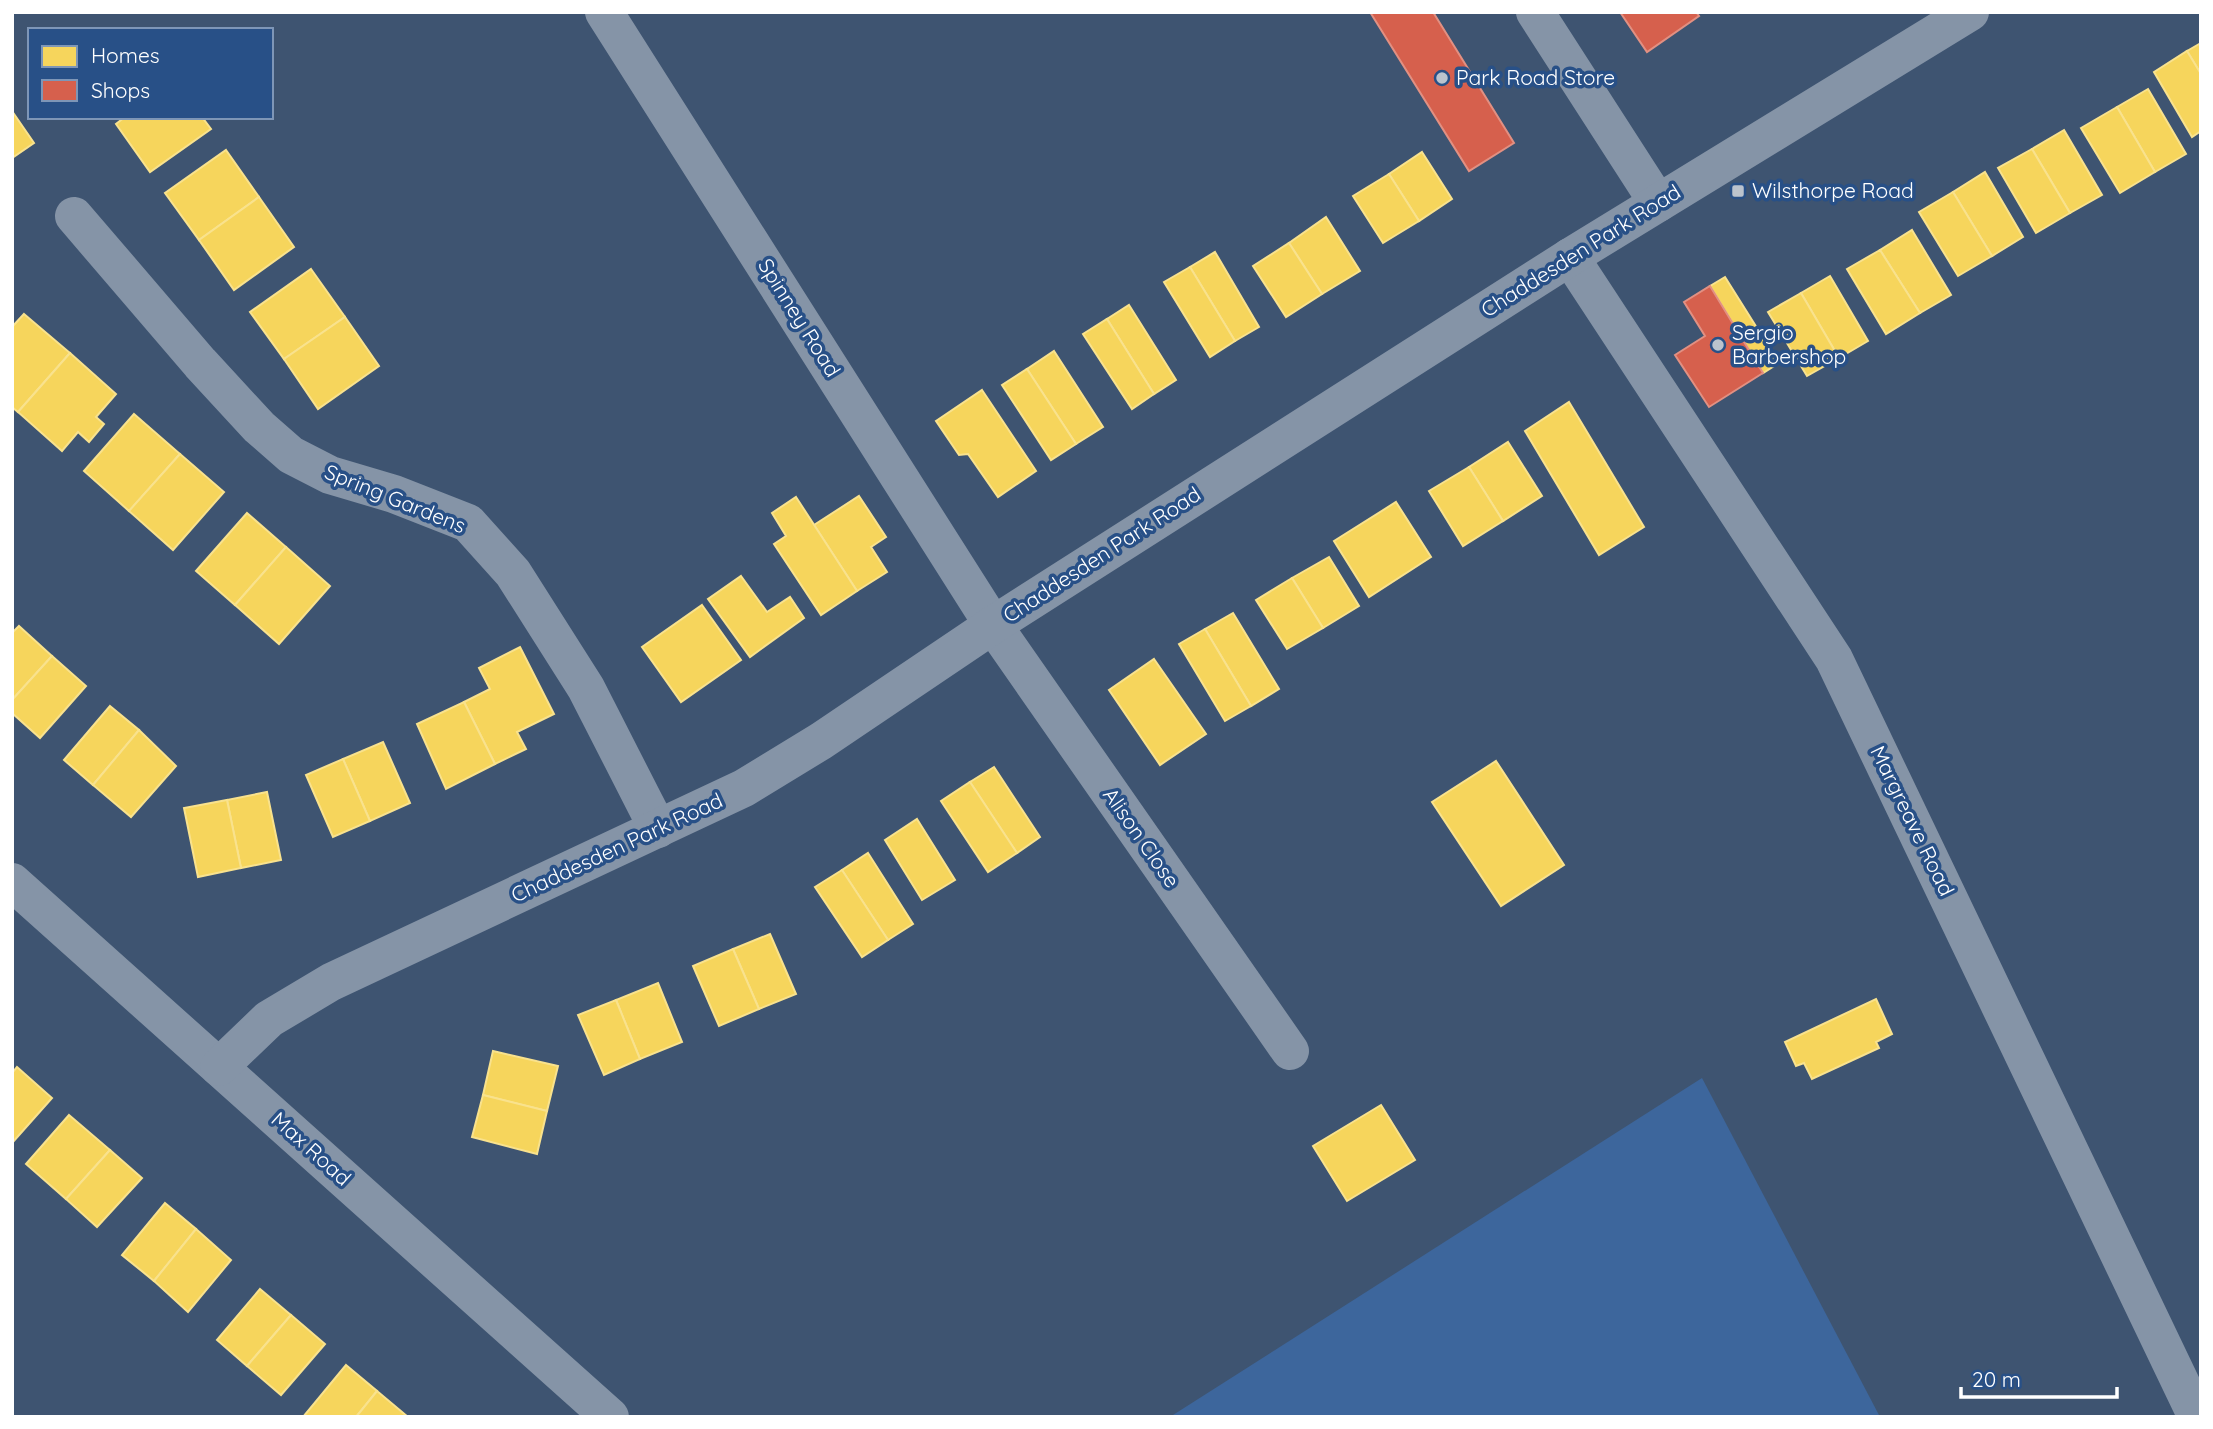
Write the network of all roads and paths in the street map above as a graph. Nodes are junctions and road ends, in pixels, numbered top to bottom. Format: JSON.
{"nodes":[{"id":1,"x":604,"y":12,"type":"edge"},
{"id":2,"x":1535,"y":12,"type":"edge"},
{"id":3,"x":1970,"y":12,"type":"edge"},
{"id":4,"x":1658,"y":203,"type":"junction"},
{"id":5,"x":74,"y":216,"type":"dead end"},
{"id":6,"x":1570,"y":257,"type":"junction"},
{"id":7,"x":993,"y":625,"type":"junction"},
{"id":8,"x":658,"y":829,"type":"junction"},
{"id":9,"x":12,"y":882,"type":"edge"},
{"id":10,"x":1290,"y":1051,"type":"dead end"},
{"id":11,"x":219,"y":1067,"type":"junction"},
{"id":12,"x":610,"y":1417,"type":"edge"},
{"id":13,"x":2197,"y":1417,"type":"edge"}],
"edges":[{"from":1,"to":7,"type":"street","name":"Spinney Road"},
{"from":2,"to":4,"type":"street"},
{"from":3,"to":4,"type":"street","name":"Chaddesden Park Road"},
{"from":4,"to":6,"type":"street","name":"Chaddesden Park Road"},
{"from":5,"to":8,"type":"street","name":"Spring Gardens"},
{"from":6,"to":7,"type":"street","name":"Chaddesden Park Road"},
{"from":6,"to":13,"type":"street","name":"Margreave Road"},
{"from":7,"to":8,"type":"street","name":"Chaddesden Park Road"},
{"from":7,"to":10,"type":"street","name":"Alison Close"},
{"from":8,"to":11,"type":"street","name":"Chaddesden Park Road"},
{"from":9,"to":11,"type":"street","name":"Max Road"},
{"from":11,"to":12,"type":"street","name":"Max Road"}]}
